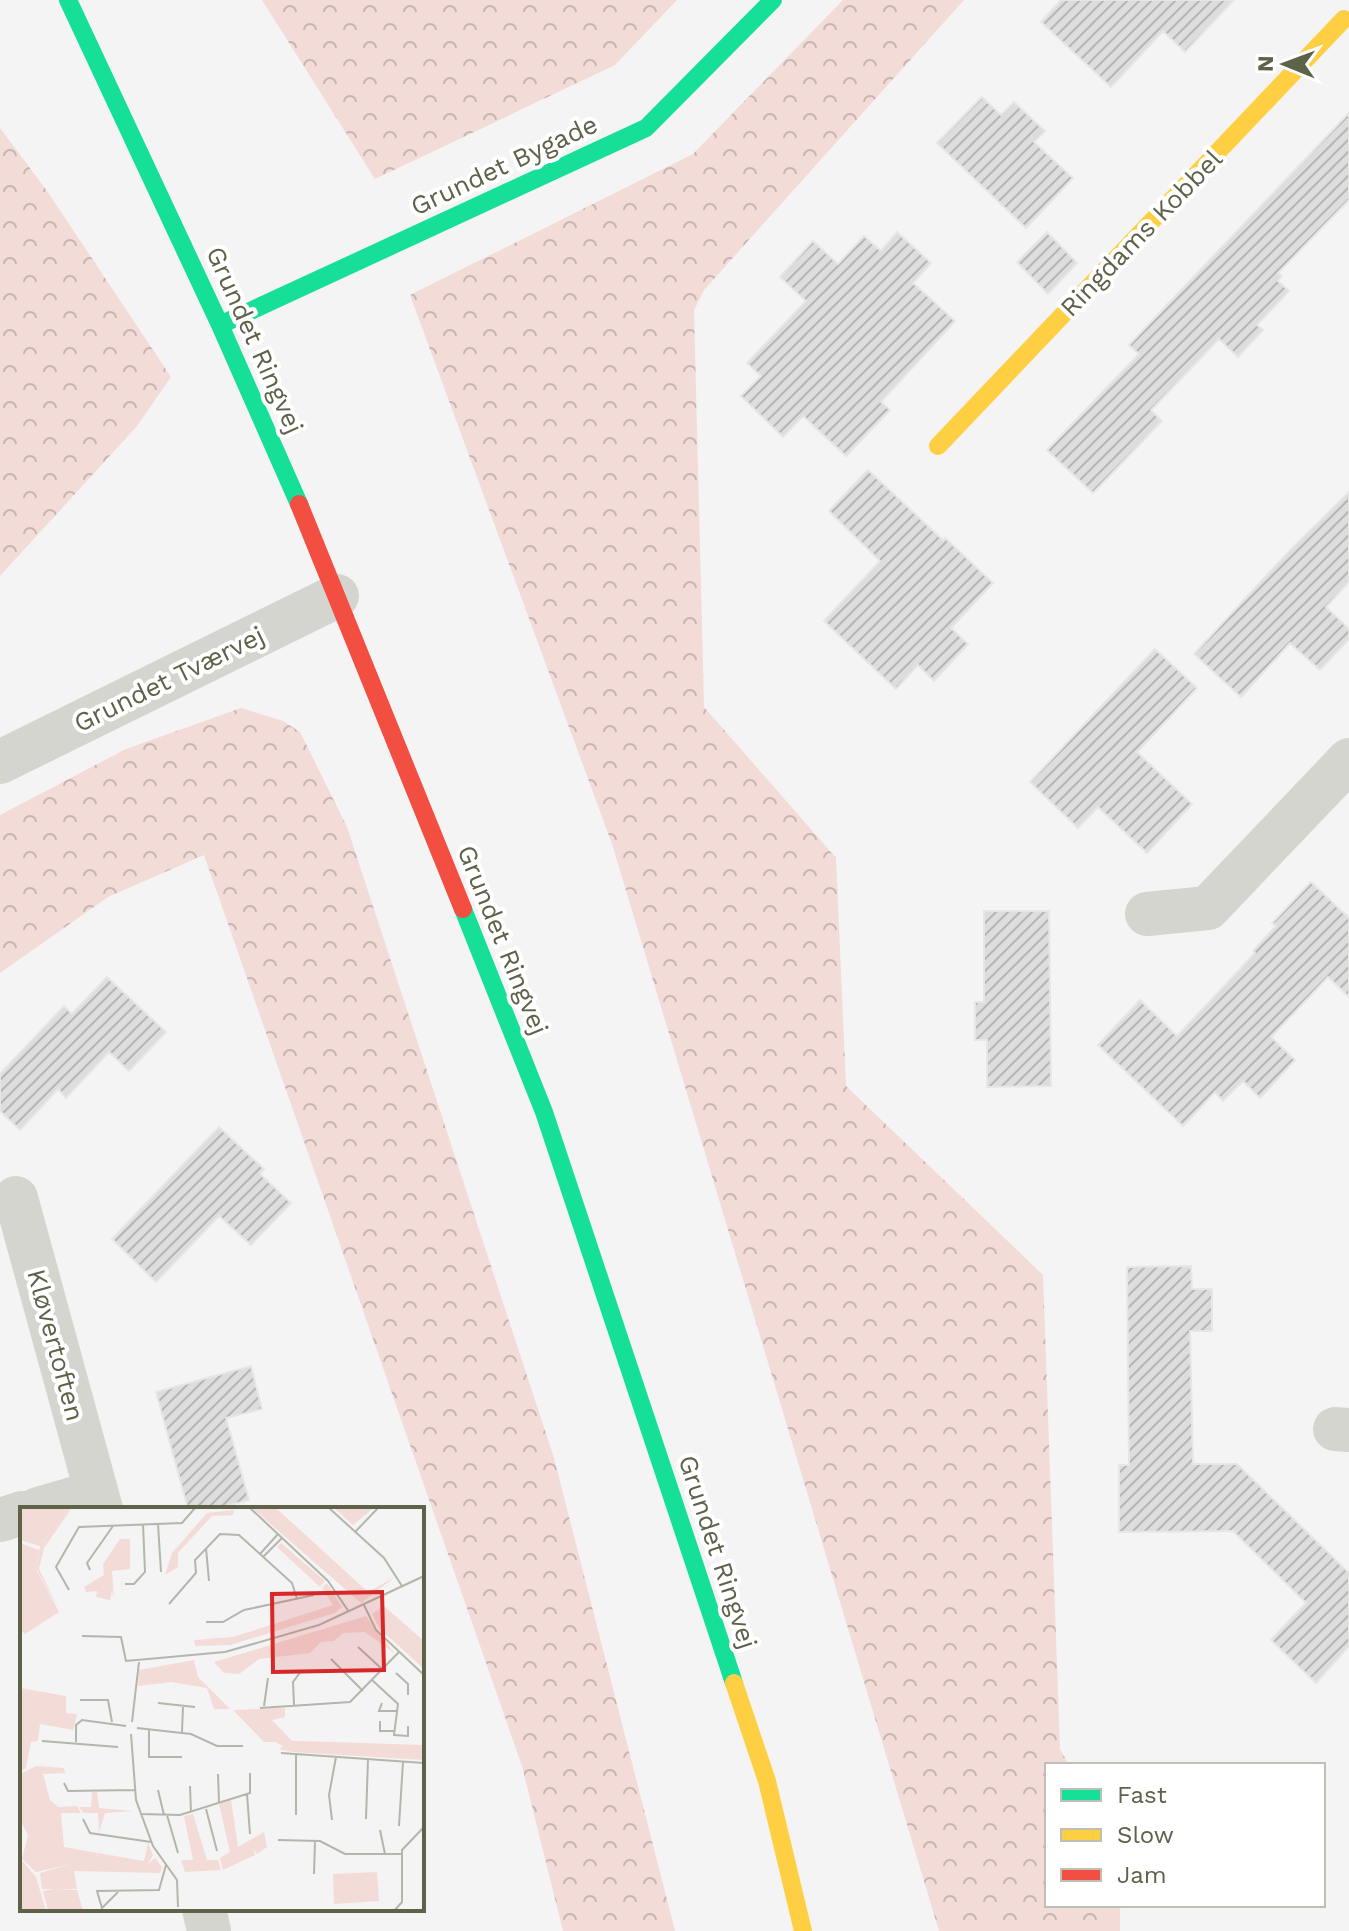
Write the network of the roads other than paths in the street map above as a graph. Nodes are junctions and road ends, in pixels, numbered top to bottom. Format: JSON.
{"nodes":[{"id":1,"x":68,"y":0,"type":"edge"},
{"id":2,"x":773,"y":0,"type":"edge"},
{"id":3,"x":1339,"y":15,"type":"edge"},
{"id":4,"x":220,"y":325,"type":"junction"},
{"id":5,"x":938,"y":446,"type":"dead end"},
{"id":6,"x":337,"y":596,"type":"junction"},
{"id":7,"x":1349,"y":760,"type":"edge"},
{"id":8,"x":0,"y":762,"type":"edge"},
{"id":9,"x":1147,"y":914,"type":"dead end"},
{"id":10,"x":16,"y":1198,"type":"dead end"},
{"id":11,"x":98,"y":1500,"type":"edge"},
{"id":12,"x":51,"y":1507,"type":"edge"},
{"id":13,"x":20,"y":1514,"type":"edge"},
{"id":14,"x":0,"y":1520,"type":"edge"},
{"id":15,"x":204,"y":1911,"type":"edge"},
{"id":16,"x":209,"y":1931,"type":"edge"},
{"id":17,"x":803,"y":1931,"type":"edge"}],
"edges":[{"from":1,"to":4,"type":"street","name":"Grundet Ringvej"},
{"from":2,"to":4,"type":"street","name":"Grundet Bygade"},
{"from":3,"to":5,"type":"street","name":"Ringdams Kobbel"},
{"from":4,"to":6,"type":"street","name":"Grundet Ringvej"},
{"from":6,"to":8,"type":"street","name":"Grundet Tværvej"},
{"from":6,"to":17,"type":"street","name":"Grundet Ringvej"},
{"from":7,"to":9,"type":"street"},
{"from":10,"to":11,"type":"street","name":"Kløvertoften"},
{"from":11,"to":12,"type":"street","name":"Kløvertoften"},
{"from":13,"to":14,"type":"street"},
{"from":15,"to":16,"type":"street"}]}
